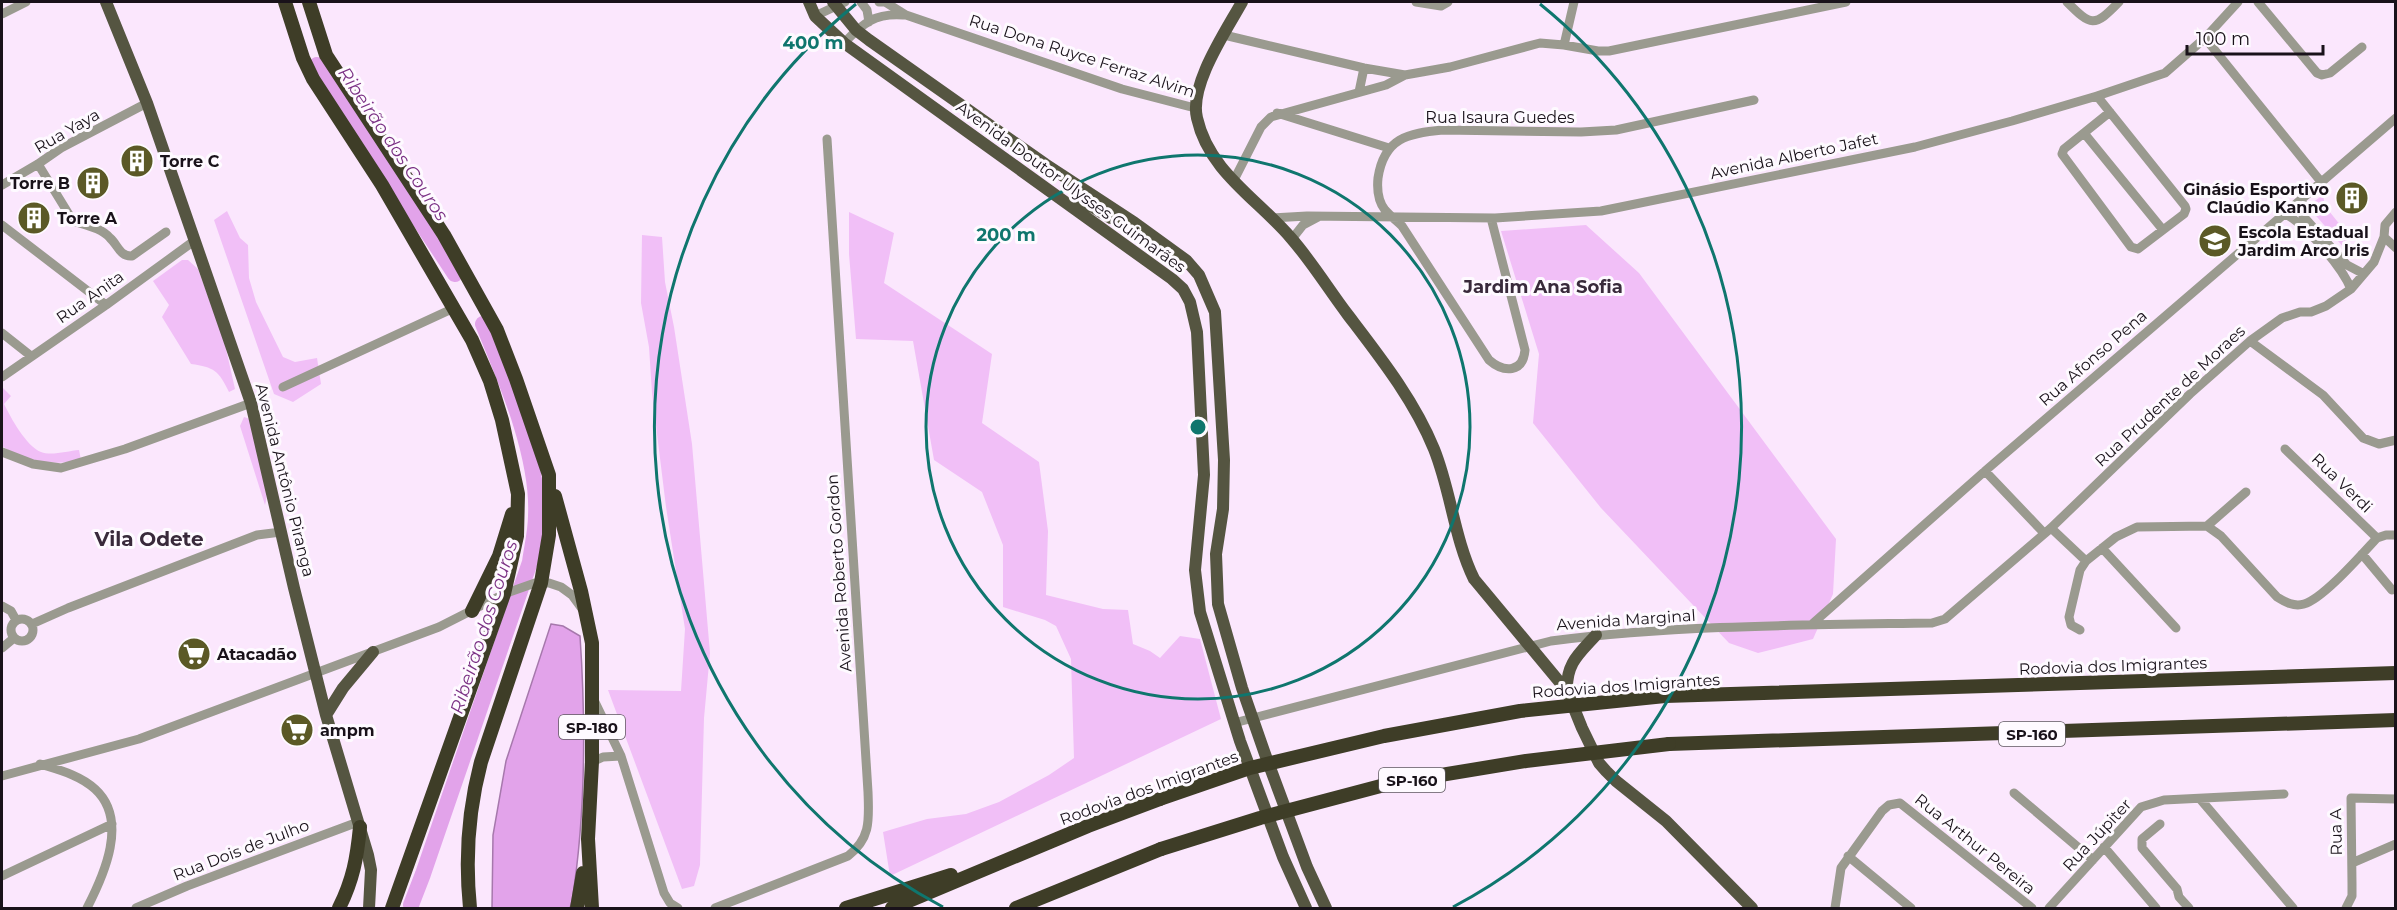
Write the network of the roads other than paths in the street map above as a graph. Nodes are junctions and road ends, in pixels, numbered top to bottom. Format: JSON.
{"nodes":[{"id":1,"x":26,"y":2,"type":"edge"},
{"id":2,"x":106,"y":2,"type":"edge"},
{"id":3,"x":285,"y":2,"type":"edge"},
{"id":4,"x":309,"y":2,"type":"edge"},
{"id":5,"x":809,"y":2,"type":"edge"},
{"id":6,"x":861,"y":2,"type":"edge"},
{"id":7,"x":879,"y":2,"type":"edge"},
{"id":8,"x":1242,"y":2,"type":"edge"},
{"id":9,"x":1416,"y":2,"type":"edge"},
{"id":10,"x":1574,"y":2,"type":"edge"},
{"id":11,"x":1846,"y":2,"type":"edge"},
{"id":12,"x":2067,"y":2,"type":"edge"},
{"id":13,"x":2120,"y":2,"type":"edge"},
{"id":14,"x":2238,"y":2,"type":"edge"},
{"id":15,"x":2258,"y":2,"type":"edge"},
{"id":16,"x":837,"y":3,"type":"edge"},
{"id":17,"x":1444,"y":4,"type":"edge"},
{"id":18,"x":2,"y":14,"type":"edge"},
{"id":19,"x":906,"y":15,"type":"junction"},
{"id":20,"x":815,"y":16,"type":"junction"},
{"id":21,"x":870,"y":22,"type":"junction"},
{"id":22,"x":856,"y":30,"type":"junction"},
{"id":23,"x":1224,"y":34,"type":"junction"},
{"id":24,"x":2205,"y":38,"type":"junction"},
{"id":25,"x":844,"y":43,"type":"junction"},
{"id":26,"x":1564,"y":45,"type":"junction"},
{"id":27,"x":2362,"y":47,"type":"dead end"},
{"id":28,"x":1364,"y":68,"type":"junction"},
{"id":29,"x":1404,"y":75,"type":"junction"},
{"id":30,"x":1359,"y":92,"type":"junction"},
{"id":31,"x":2097,"y":96,"type":"junction"},
{"id":32,"x":1754,"y":100,"type":"dead end"},
{"id":33,"x":147,"y":103,"type":"junction"},
{"id":34,"x":1196,"y":108,"type":"junction"},
{"id":35,"x":2110,"y":112,"type":"junction"},
{"id":36,"x":1277,"y":113,"type":"junction"},
{"id":37,"x":2396,"y":118,"type":"edge"},
{"id":38,"x":2084,"y":134,"type":"junction"},
{"id":39,"x":826,"y":139,"type":"dead end"},
{"id":40,"x":1389,"y":148,"type":"junction"},
{"id":41,"x":38,"y":165,"type":"junction"},
{"id":42,"x":1233,"y":182,"type":"junction"},
{"id":43,"x":2322,"y":183,"type":"junction"},
{"id":44,"x":2,"y":185,"type":"edge"},
{"id":45,"x":2302,"y":197,"type":"junction"},
{"id":46,"x":1069,"y":204,"type":"junction"},
{"id":47,"x":2396,"y":212,"type":"edge"},
{"id":48,"x":2283,"y":213,"type":"junction"},
{"id":49,"x":1318,"y":217,"type":"junction"},
{"id":50,"x":1393,"y":217,"type":"junction"},
{"id":51,"x":1272,"y":218,"type":"junction"},
{"id":52,"x":1491,"y":218,"type":"junction"},
{"id":53,"x":1135,"y":223,"type":"junction"},
{"id":54,"x":2,"y":225,"type":"edge"},
{"id":55,"x":2163,"y":230,"type":"junction"},
{"id":56,"x":166,"y":232,"type":"dead end"},
{"id":57,"x":2384,"y":237,"type":"junction"},
{"id":58,"x":1292,"y":239,"type":"junction"},
{"id":59,"x":194,"y":241,"type":"junction"},
{"id":60,"x":2396,"y":248,"type":"edge"},
{"id":61,"x":2364,"y":274,"type":"junction"},
{"id":62,"x":2351,"y":289,"type":"junction"},
{"id":63,"x":106,"y":305,"type":"junction"},
{"id":64,"x":454,"y":308,"type":"junction"},
{"id":65,"x":2,"y":333,"type":"edge"},
{"id":66,"x":2250,"y":341,"type":"junction"},
{"id":67,"x":31,"y":356,"type":"junction"},
{"id":68,"x":2,"y":376,"type":"edge"},
{"id":69,"x":283,"y":387,"type":"dead end"},
{"id":70,"x":251,"y":403,"type":"junction"},
{"id":71,"x":2396,"y":440,"type":"edge"},
{"id":72,"x":2285,"y":449,"type":"dead end"},
{"id":73,"x":2,"y":452,"type":"edge"},
{"id":74,"x":1985,"y":471,"type":"junction"},
{"id":75,"x":549,"y":475,"type":"junction"},
{"id":76,"x":1204,"y":475,"type":"junction"},
{"id":77,"x":2246,"y":492,"type":"dead end"},
{"id":78,"x":518,"y":494,"type":"junction"},
{"id":79,"x":2207,"y":526,"type":"junction"},
{"id":80,"x":2048,"y":531,"type":"junction"},
{"id":81,"x":281,"y":532,"type":"junction"},
{"id":82,"x":1218,"y":536,"type":"junction"},
{"id":83,"x":2396,"y":536,"type":"edge"},
{"id":84,"x":2377,"y":538,"type":"junction"},
{"id":85,"x":2102,"y":548,"type":"junction"},
{"id":86,"x":1196,"y":554,"type":"junction"},
{"id":87,"x":2362,"y":554,"type":"junction"},
{"id":88,"x":2086,"y":561,"type":"junction"},
{"id":89,"x":538,"y":583,"type":"junction"},
{"id":90,"x":2392,"y":590,"type":"dead end"},
{"id":91,"x":507,"y":593,"type":"junction"},
{"id":92,"x":2,"y":606,"type":"edge"},
{"id":93,"x":1219,"y":610,"type":"junction"},
{"id":94,"x":1954,"y":610,"type":"joint"},
{"id":95,"x":472,"y":611,"type":"junction"},
{"id":96,"x":588,"y":616,"type":"junction"},
{"id":97,"x":16,"y":620,"type":"junction"},
{"id":98,"x":32,"y":624,"type":"junction"},
{"id":99,"x":1812,"y":625,"type":"junction"},
{"id":100,"x":2176,"y":628,"type":"dead end"},
{"id":101,"x":2080,"y":630,"type":"dead end"},
{"id":102,"x":1596,"y":635,"type":"junction"},
{"id":103,"x":14,"y":638,"type":"junction"},
{"id":104,"x":1532,"y":647,"type":"junction"},
{"id":105,"x":2,"y":648,"type":"edge"},
{"id":106,"x":373,"y":652,"type":"junction"},
{"id":107,"x":315,"y":673,"type":"junction"},
{"id":108,"x":2396,"y":673,"type":"edge"},
{"id":109,"x":1567,"y":691,"type":"junction"},
{"id":110,"x":592,"y":696,"type":"junction"},
{"id":111,"x":326,"y":715,"type":"junction"},
{"id":112,"x":1252,"y":717,"type":"junction"},
{"id":113,"x":2396,"y":720,"type":"edge"},
{"id":114,"x":1234,"y":723,"type":"junction"},
{"id":115,"x":621,"y":756,"type":"junction"},
{"id":116,"x":592,"y":762,"type":"junction"},
{"id":117,"x":40,"y":764,"type":"junction"},
{"id":118,"x":2,"y":776,"type":"edge"},
{"id":119,"x":2014,"y":793,"type":"dead end"},
{"id":120,"x":2284,"y":794,"type":"dead end"},
{"id":121,"x":2396,"y":799,"type":"edge"},
{"id":122,"x":2200,"y":800,"type":"junction"},
{"id":123,"x":112,"y":824,"type":"junction"},
{"id":124,"x":2160,"y":824,"type":"dead end"},
{"id":125,"x":359,"y":825,"type":"junction"},
{"id":126,"x":588,"y":839,"type":"junction"},
{"id":127,"x":2396,"y":844,"type":"edge"},
{"id":128,"x":2104,"y":847,"type":"junction"},
{"id":129,"x":1030,"y":850,"type":"junction"},
{"id":130,"x":1848,"y":856,"type":"junction"},
{"id":131,"x":2093,"y":860,"type":"junction"},
{"id":132,"x":2352,"y":863,"type":"junction"},
{"id":133,"x":2,"y":876,"type":"edge"},
{"id":134,"x":1750,"y":908,"type":"edge"},
{"id":135,"x":2049,"y":908,"type":"edge"},
{"id":136,"x":87,"y":909,"type":"edge"},
{"id":137,"x":136,"y":909,"type":"edge"},
{"id":138,"x":339,"y":909,"type":"edge"},
{"id":139,"x":369,"y":909,"type":"edge"},
{"id":140,"x":392,"y":909,"type":"edge"},
{"id":141,"x":470,"y":909,"type":"edge"},
{"id":142,"x":577,"y":909,"type":"edge"},
{"id":143,"x":592,"y":909,"type":"edge"},
{"id":144,"x":678,"y":909,"type":"edge"},
{"id":145,"x":715,"y":909,"type":"edge"},
{"id":146,"x":846,"y":909,"type":"edge"},
{"id":147,"x":892,"y":909,"type":"edge"},
{"id":148,"x":1016,"y":909,"type":"edge"},
{"id":149,"x":1306,"y":909,"type":"edge"},
{"id":150,"x":1326,"y":909,"type":"edge"},
{"id":151,"x":1835,"y":909,"type":"edge"},
{"id":152,"x":1911,"y":909,"type":"edge"},
{"id":153,"x":2032,"y":909,"type":"edge"},
{"id":154,"x":2156,"y":909,"type":"edge"},
{"id":155,"x":2189,"y":909,"type":"edge"},
{"id":156,"x":2293,"y":909,"type":"edge"},
{"id":157,"x":2346,"y":909,"type":"edge"}],
"edges":[{"from":1,"to":18,"type":"street"},
{"from":2,"to":33,"type":"main road","name":"Avenida Antônio Piranga"},
{"from":3,"to":64,"type":"highway"},
{"from":4,"to":75,"type":"highway"},
{"from":5,"to":20,"type":"main road","name":"Avenida Doutor Ulysses Guimarães"},
{"from":6,"to":21,"type":"street"},
{"from":7,"to":19,"type":"street","name":"Rua Dona Ruyce Ferraz Alvim"},
{"from":8,"to":23,"type":"main road"},
{"from":9,"to":17,"type":"street"},
{"from":10,"to":26,"type":"street"},
{"from":11,"to":26,"type":"street"},
{"from":12,"to":13,"type":"street"},
{"from":14,"to":24,"type":"street","name":"Avenida Alberto Jafet"},
{"from":15,"to":27,"type":"street"},
{"from":16,"to":20,"type":"street"},
{"from":16,"to":22,"type":"main road","name":"Avenida Doutor Ulysses Guimarães"},
{"from":19,"to":21,"type":"street","name":"Rua Dona Ruyce Ferraz Alvim"},
{"from":19,"to":34,"type":"street","name":"Rua Dona Ruyce Ferraz Alvim"},
{"from":20,"to":25,"type":"main road","name":"Avenida Doutor Ulysses Guimarães"},
{"from":21,"to":22,"type":"street","name":"Rua Dona Ruyce Ferraz Alvim"},
{"from":22,"to":25,"type":"street","name":"Rua Dona Ruyce Ferraz Alvim"},
{"from":22,"to":53,"type":"main road","name":"Avenida Doutor Ulysses Guimarães"},
{"from":23,"to":28,"type":"street"},
{"from":23,"to":34,"type":"main road"},
{"from":24,"to":31,"type":"street","name":"Avenida Alberto Jafet"},
{"from":24,"to":43,"type":"street"},
{"from":25,"to":46,"type":"main road","name":"Avenida Doutor Ulysses Guimarães"},
{"from":26,"to":29,"type":"street"},
{"from":28,"to":29,"type":"street"},
{"from":28,"to":30,"type":"street"},
{"from":29,"to":30,"type":"street"},
{"from":30,"to":36,"type":"street"},
{"from":31,"to":35,"type":"street"},
{"from":31,"to":52,"type":"street","name":"Avenida Alberto Jafet"},
{"from":32,"to":40,"type":"street","name":"Rua Isaura Guedes"},
{"from":33,"to":41,"type":"street","name":"Rua Yaya"},
{"from":33,"to":59,"type":"main road","name":"Avenida Antônio Piranga"},
{"from":34,"to":42,"type":"main road","name":"Rua Dona Ruyce Ferraz Alvim"},
{"from":35,"to":38,"type":"street"},
{"from":35,"to":55,"type":"street"},
{"from":36,"to":40,"type":"street"},
{"from":36,"to":42,"type":"street"},
{"from":37,"to":43,"type":"street","name":"Rua Afonso Pena"},
{"from":38,"to":55,"type":"street"},
{"from":38,"to":55,"type":"street"},
{"from":39,"to":145,"type":"street","name":"Avenida Roberto Gordon"},
{"from":40,"to":50,"type":"street"},
{"from":41,"to":44,"type":"street","name":"Rua Yaya"},
{"from":41,"to":56,"type":"street"},
{"from":42,"to":51,"type":"main road","name":"Rua Dona Ruyce Ferraz Alvim"},
{"from":43,"to":45,"type":"street","name":"Rua Afonso Pena"},
{"from":45,"to":48,"type":"street","name":"Rua Afonso Pena"},
{"from":45,"to":61,"type":"street"},
{"from":46,"to":53,"type":"main road"},
{"from":46,"to":76,"type":"main road","name":"Avenida Doutor Ulysses Guimarães"},
{"from":47,"to":57,"type":"street","name":"Rua Prudente de Moraes"},
{"from":48,"to":62,"type":"street"},
{"from":48,"to":74,"type":"street","name":"Rua Afonso Pena"},
{"from":49,"to":50,"type":"street","name":"Avenida Alberto Jafet"},
{"from":49,"to":51,"type":"street","name":"Avenida Alberto Jafet"},
{"from":49,"to":58,"type":"street"},
{"from":50,"to":52,"type":"street","name":"Avenida Alberto Jafet"},
{"from":50,"to":52,"type":"street"},
{"from":51,"to":58,"type":"main road","name":"Rua Dona Ruyce Ferraz Alvim"},
{"from":53,"to":82,"type":"main road","name":"Avenida Doutor Ulysses Guimarães"},
{"from":54,"to":63,"type":"street"},
{"from":57,"to":60,"type":"street"},
{"from":57,"to":61,"type":"street","name":"Rua Prudente de Moraes"},
{"from":58,"to":104,"type":"main road","name":"Rua Dona Ruyce Ferraz Alvim"},
{"from":59,"to":63,"type":"street","name":"Rua Anita"},
{"from":59,"to":70,"type":"main road","name":"Avenida Antônio Piranga"},
{"from":61,"to":62,"type":"street","name":"Rua Prudente de Moraes"},
{"from":62,"to":66,"type":"street","name":"Rua Prudente de Moraes"},
{"from":63,"to":67,"type":"street","name":"Rua Anita"},
{"from":64,"to":69,"type":"street"},
{"from":64,"to":78,"type":"highway"},
{"from":65,"to":67,"type":"street"},
{"from":66,"to":71,"type":"street"},
{"from":66,"to":80,"type":"street","name":"Rua Prudente de Moraes"},
{"from":67,"to":68,"type":"street","name":"Rua Anita"},
{"from":70,"to":73,"type":"street"},
{"from":70,"to":81,"type":"main road","name":"Avenida Antônio Piranga"},
{"from":72,"to":84,"type":"street","name":"Rua Verdi"},
{"from":74,"to":80,"type":"street"},
{"from":74,"to":99,"type":"street","name":"Rua Afonso Pena"},
{"from":75,"to":89,"type":"highway"},
{"from":75,"to":96,"type":"highway"},
{"from":76,"to":82,"type":"main road"},
{"from":76,"to":86,"type":"main road","name":"Avenida Doutor Ulysses Guimarães"},
{"from":77,"to":79,"type":"street"},
{"from":78,"to":91,"type":"highway"},
{"from":78,"to":95,"type":"highway"},
{"from":79,"to":85,"type":"street"},
{"from":79,"to":87,"type":"street"},
{"from":80,"to":88,"type":"street"},
{"from":80,"to":94,"type":"street","name":"Rua Prudente de Moraes"},
{"from":81,"to":98,"type":"street"},
{"from":81,"to":107,"type":"main road","name":"Avenida Antônio Piranga"},
{"from":82,"to":93,"type":"main road","name":"Avenida Doutor Ulysses Guimarães"},
{"from":83,"to":84,"type":"street"},
{"from":84,"to":87,"type":"street"},
{"from":85,"to":88,"type":"street"},
{"from":85,"to":100,"type":"street"},
{"from":86,"to":93,"type":"main road"},
{"from":86,"to":114,"type":"main road","name":"Avenida Doutor Ulysses Guimarães"},
{"from":87,"to":90,"type":"street"},
{"from":88,"to":101,"type":"street"},
{"from":89,"to":91,"type":"street"},
{"from":89,"to":96,"type":"street"},
{"from":89,"to":141,"type":"highway"},
{"from":91,"to":95,"type":"street"},
{"from":91,"to":140,"type":"highway"},
{"from":92,"to":97,"type":"street"},
{"from":93,"to":112,"type":"main road","name":"Avenida Doutor Ulysses Guimarães"},
{"from":94,"to":99,"type":"street","name":"Avenida Marginal"},
{"from":95,"to":106,"type":"street"},
{"from":96,"to":110,"type":"highway","number":"SP-180"},
{"from":97,"to":98,"type":"street"},
{"from":97,"to":103,"type":"street"},
{"from":98,"to":103,"type":"street"},
{"from":99,"to":102,"type":"street","name":"Avenida Marginal"},
{"from":102,"to":104,"type":"street","name":"Avenida Marginal"},
{"from":102,"to":109,"type":"main road"},
{"from":103,"to":105,"type":"street"},
{"from":104,"to":109,"type":"main road","name":"Rua Dona Ruyce Ferraz Alvim"},
{"from":104,"to":112,"type":"street","name":"Avenida Marginal"},
{"from":106,"to":107,"type":"street"},
{"from":106,"to":111,"type":"main road"},
{"from":107,"to":111,"type":"main road","name":"Avenida Antônio Piranga"},
{"from":107,"to":117,"type":"street"},
{"from":108,"to":129,"type":"highway","name":"Rodovia dos Imigrantes","bridge":true},
{"from":109,"to":134,"type":"main road","name":"Rua Dona Ruyce Ferraz Alvim"},
{"from":110,"to":115,"type":"street"},
{"from":110,"to":116,"type":"highway","number":"SP-180"},
{"from":111,"to":125,"type":"main road","name":"Avenida Antônio Piranga"},
{"from":112,"to":114,"type":"street","name":"Avenida Marginal"},
{"from":112,"to":150,"type":"main road","name":"Avenida Doutor Ulysses Guimarães"},
{"from":113,"to":148,"type":"highway","number":"SP-160","bridge":true},
{"from":114,"to":149,"type":"main road","name":"Avenida Doutor Ulysses Guimarães"},
{"from":115,"to":116,"type":"street"},
{"from":115,"to":144,"type":"street"},
{"from":116,"to":126,"type":"highway","number":"SP-180"},
{"from":117,"to":118,"type":"street"},
{"from":117,"to":123,"type":"street"},
{"from":119,"to":131,"type":"street"},
{"from":120,"to":122,"type":"street","name":"Rua Júpiter"},
{"from":121,"to":132,"type":"street","name":"Rua A"},
{"from":122,"to":128,"type":"street","name":"Rua Júpiter"},
{"from":122,"to":156,"type":"street"},
{"from":123,"to":133,"type":"street"},
{"from":123,"to":136,"type":"street"},
{"from":124,"to":155,"type":"street"},
{"from":125,"to":137,"type":"street","name":"Rua Dois de Julho"},
{"from":125,"to":138,"type":"highway"},
{"from":125,"to":139,"type":"main road","name":"Avenida Antônio Piranga"},
{"from":126,"to":142,"type":"highway","number":"SP-180"},
{"from":126,"to":143,"type":"highway"},
{"from":127,"to":132,"type":"street"},
{"from":128,"to":131,"type":"street","name":"Rua Júpiter"},
{"from":128,"to":154,"type":"street"},
{"from":129,"to":146,"type":"highway"},
{"from":129,"to":147,"type":"highway","name":"Rodovia dos Imigrantes"},
{"from":130,"to":151,"type":"street"},
{"from":130,"to":152,"type":"street"},
{"from":130,"to":153,"type":"street","name":"Rua Arthur Pereira"},
{"from":131,"to":135,"type":"street","name":"Rua Júpiter"},
{"from":132,"to":157,"type":"street","name":"Rua A"}]}
